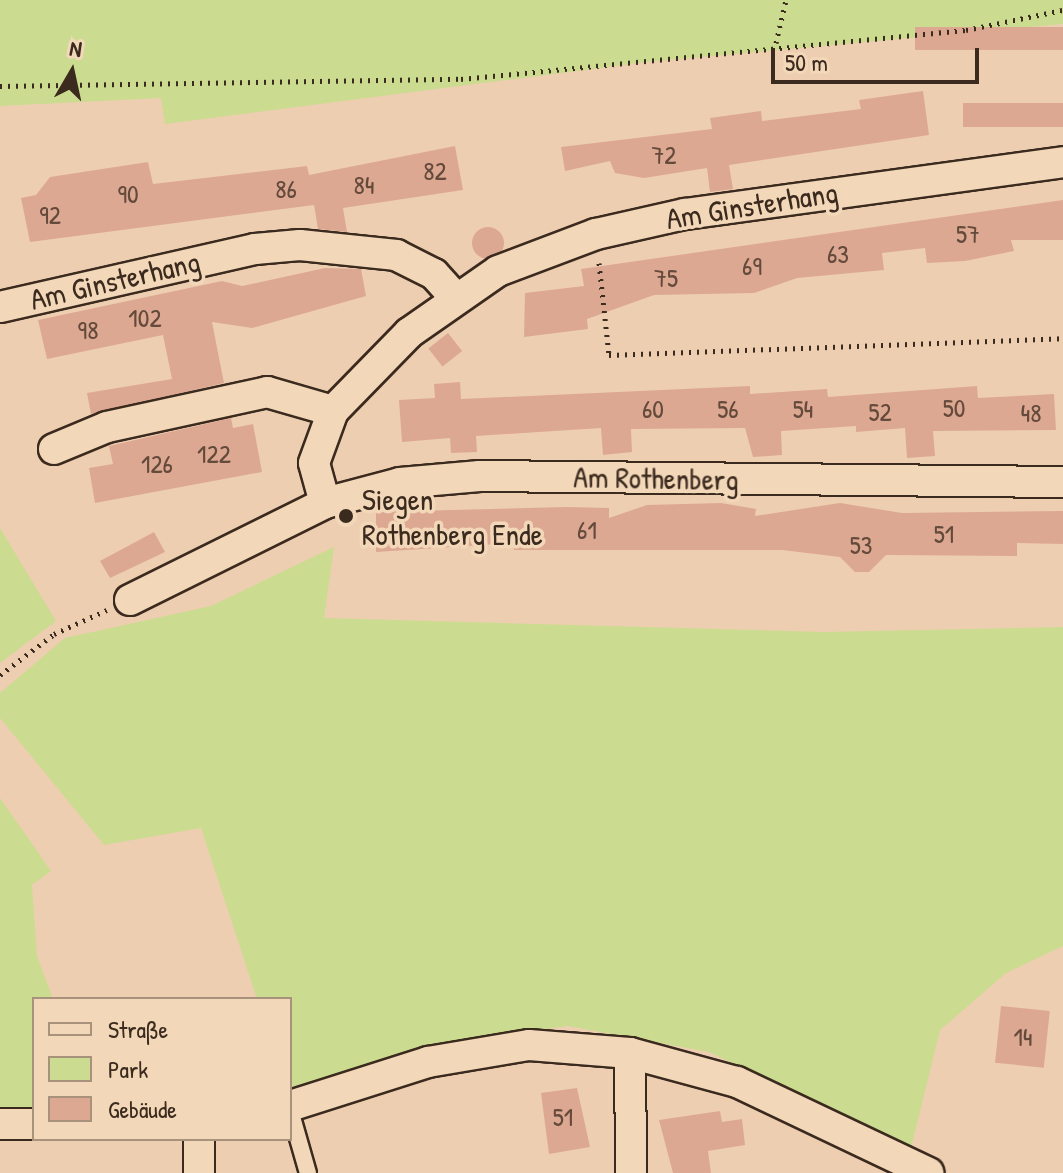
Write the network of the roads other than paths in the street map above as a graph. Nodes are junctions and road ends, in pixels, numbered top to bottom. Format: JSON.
{"nodes":[{"id":1,"x":1063,"y":162,"type":"edge"},
{"id":2,"x":454,"y":296,"type":"junction"},
{"id":3,"x":0,"y":307,"type":"edge"},
{"id":4,"x":333,"y":411,"type":"junction"},
{"id":5,"x":54,"y":449,"type":"dead end"},
{"id":6,"x":1063,"y":482,"type":"edge"},
{"id":7,"x":325,"y":503,"type":"junction"},
{"id":8,"x":130,"y":600,"type":"road end"},
{"id":9,"x":630,"y":1053,"type":"junction"},
{"id":10,"x":292,"y":1107,"type":"edge"},
{"id":11,"x":292,"y":1115,"type":"edge"},
{"id":12,"x":0,"y":1124,"type":"edge"},
{"id":13,"x":32,"y":1124,"type":"edge"},
{"id":14,"x":199,"y":1141,"type":"edge"},
{"id":15,"x":199,"y":1173,"type":"edge"},
{"id":16,"x":308,"y":1173,"type":"edge"},
{"id":17,"x":631,"y":1173,"type":"edge"},
{"id":18,"x":929,"y":1173,"type":"edge"}],
"edges":[{"from":1,"to":2,"type":"street","name":"Am Ginsterhang"},
{"from":2,"to":3,"type":"street","name":"Am Ginsterhang"},
{"from":2,"to":4,"type":"street","name":"Am Ginsterhang"},
{"from":4,"to":5,"type":"street"},
{"from":4,"to":7,"type":"street","name":"Am Ginsterhang"},
{"from":6,"to":7,"type":"street","name":"Am Rothenberg"},
{"from":7,"to":8,"type":"street","name":"Am Rothenberg"},
{"from":9,"to":10,"type":"street"},
{"from":9,"to":17,"type":"street"},
{"from":9,"to":18,"type":"street"},
{"from":11,"to":16,"type":"lane"},
{"from":12,"to":13,"type":"street"},
{"from":14,"to":15,"type":"street"}]}
